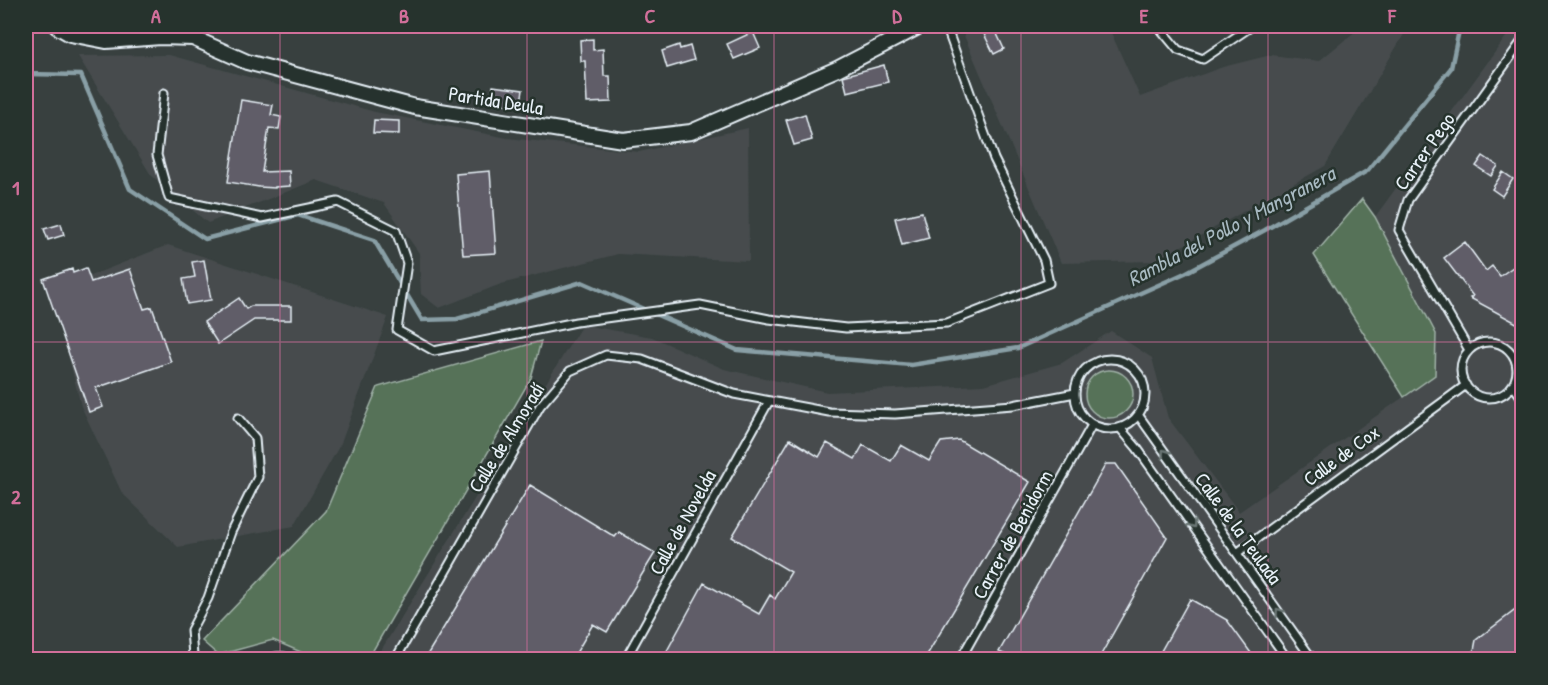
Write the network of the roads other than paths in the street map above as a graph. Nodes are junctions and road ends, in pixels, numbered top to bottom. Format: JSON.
{"nodes":[{"id":1,"x":56,"y":26,"type":"edge"},
{"id":2,"x":920,"y":26,"type":"edge"},
{"id":3,"x":946,"y":26,"type":"edge"},
{"id":4,"x":1158,"y":26,"type":"edge"},
{"id":5,"x":1252,"y":26,"type":"edge"},
{"id":6,"x":185,"y":32,"type":"edge"},
{"id":7,"x":1522,"y":40,"type":"edge"},
{"id":8,"x":164,"y":93,"type":"dead end"},
{"id":9,"x":1469,"y":350,"type":"junction"},
{"id":10,"x":1466,"y":385,"type":"junction"},
{"id":11,"x":1513,"y":385,"type":"junction"},
{"id":12,"x":1075,"y":393,"type":"junction"},
{"id":13,"x":1522,"y":398,"type":"edge"},
{"id":14,"x":769,"y":400,"type":"junction"},
{"id":15,"x":1139,"y":416,"type":"junction"},
{"id":16,"x":238,"y":418,"type":"dead end"},
{"id":17,"x":1092,"y":425,"type":"junction"},
{"id":18,"x":1120,"y":428,"type":"junction"},
{"id":19,"x":1237,"y":553,"type":"junction"},
{"id":20,"x":197,"y":660,"type":"edge"},
{"id":21,"x":277,"y":660,"type":"edge"},
{"id":22,"x":283,"y":660,"type":"edge"},
{"id":23,"x":395,"y":660,"type":"edge"},
{"id":24,"x":625,"y":660,"type":"edge"},
{"id":25,"x":960,"y":660,"type":"edge"},
{"id":26,"x":1288,"y":660,"type":"edge"},
{"id":27,"x":1313,"y":660,"type":"edge"}],
"edges":[{"from":1,"to":6,"type":"street","name":"Partida Deula"},
{"from":2,"to":6,"type":"street","name":"Partida Deula"},
{"from":3,"to":8,"type":"lane"},
{"from":4,"to":5,"type":"lane"},
{"from":7,"to":9,"type":"lane","name":"Carrer Pego"},
{"from":9,"to":10,"type":"lane"},
{"from":9,"to":11,"type":"lane"},
{"from":10,"to":11,"type":"lane"},
{"from":10,"to":19,"type":"lane","name":"Calle de Cox"},
{"from":11,"to":13,"type":"lane"},
{"from":12,"to":14,"type":"lane","name":"Calle de Almoradí"},
{"from":12,"to":15,"type":"lane"},
{"from":12,"to":17,"type":"lane"},
{"from":14,"to":23,"type":"lane","name":"Calle de Almoradí"},
{"from":14,"to":24,"type":"lane","name":"Calle de Novelda"},
{"from":15,"to":18,"type":"lane"},
{"from":19,"to":15,"type":"lane","name":"Calle de la Teulada","one_way":true},
{"from":16,"to":20,"type":"lane"},
{"from":17,"to":18,"type":"lane"},
{"from":17,"to":25,"type":"lane","name":"Carrer de Benidorm"},
{"from":18,"to":26,"type":"lane","name":"Calle de la Teulada","one_way":true},
{"from":27,"to":19,"type":"lane","name":"Calle de la Teulada","one_way":true},
{"from":21,"to":22,"type":"street"}]}
